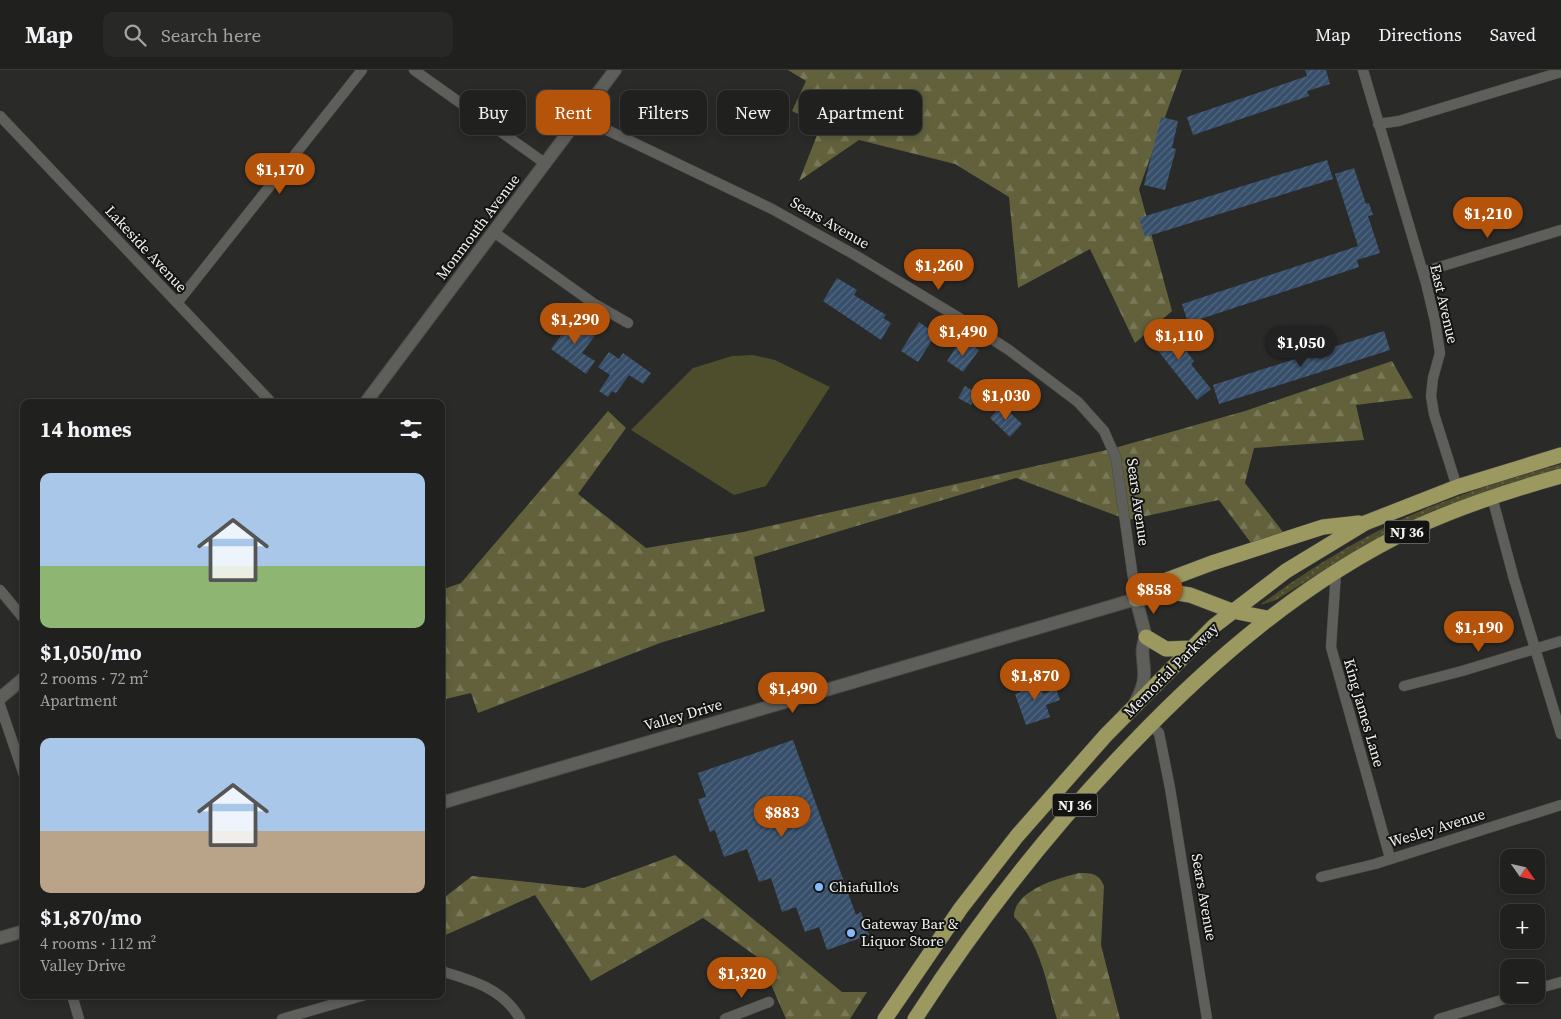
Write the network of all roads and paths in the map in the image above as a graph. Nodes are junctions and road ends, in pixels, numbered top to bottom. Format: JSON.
{"nodes":[{"id":1,"x":362,"y":70,"type":"edge"},
{"id":2,"x":414,"y":70,"type":"edge"},
{"id":3,"x":615,"y":70,"type":"edge"},
{"id":4,"x":1362,"y":70,"type":"edge"},
{"id":5,"x":1561,"y":72,"type":"edge"},
{"id":6,"x":601,"y":90,"type":"edge"},
{"id":7,"x":0,"y":116,"type":"edge"},
{"id":8,"x":1378,"y":124,"type":"junction"},
{"id":9,"x":610,"y":131,"type":"edge"},
{"id":10,"x":569,"y":135,"type":"edge"},
{"id":11,"x":546,"y":164,"type":"junction"},
{"id":12,"x":1561,"y":230,"type":"edge"},
{"id":13,"x":495,"y":232,"type":"junction"},
{"id":14,"x":1423,"y":272,"type":"junction"},
{"id":15,"x":177,"y":304,"type":"junction"},
{"id":16,"x":628,"y":323,"type":"dead end"},
{"id":17,"x":267,"y":399,"type":"edge"},
{"id":18,"x":368,"y":399,"type":"edge"},
{"id":19,"x":1561,"y":455,"type":"edge"},
{"id":20,"x":1561,"y":476,"type":"edge"},
{"id":21,"x":1457,"y":487,"type":"junction"},
{"id":22,"x":1492,"y":497,"type":"junction"},
{"id":23,"x":1365,"y":522,"type":"junction"},
{"id":24,"x":1336,"y":572,"type":"junction"},
{"id":25,"x":0,"y":590,"type":"edge"},
{"id":26,"x":1136,"y":599,"type":"junction"},
{"id":27,"x":1232,"y":611,"type":"junction"},
{"id":28,"x":20,"y":614,"type":"edge"},
{"id":29,"x":1267,"y":618,"type":"junction"},
{"id":30,"x":1146,"y":637,"type":"junction"},
{"id":31,"x":1561,"y":641,"type":"edge"},
{"id":32,"x":1190,"y":648,"type":"junction"},
{"id":33,"x":1535,"y":649,"type":"junction"},
{"id":34,"x":20,"y":681,"type":"edge"},
{"id":35,"x":1404,"y":686,"type":"dead end"},
{"id":36,"x":0,"y":698,"type":"edge"},
{"id":37,"x":0,"y":704,"type":"edge"},
{"id":38,"x":1133,"y":707,"type":"junction"},
{"id":39,"x":1151,"y":725,"type":"junction"},
{"id":40,"x":1561,"y":734,"type":"edge"},
{"id":41,"x":20,"y":763,"type":"edge"},
{"id":42,"x":445,"y":802,"type":"edge"},
{"id":43,"x":1561,"y":805,"type":"edge"},
{"id":44,"x":1390,"y":858,"type":"junction"},
{"id":45,"x":1320,"y":877,"type":"dead end"},
{"id":46,"x":20,"y":932,"type":"edge"},
{"id":47,"x":0,"y":938,"type":"edge"},
{"id":48,"x":445,"y":972,"type":"edge"},
{"id":49,"x":1561,"y":982,"type":"edge"},
{"id":50,"x":1545,"y":987,"type":"edge"},
{"id":51,"x":73,"y":999,"type":"edge"},
{"id":52,"x":351,"y":999,"type":"edge"},
{"id":53,"x":1500,"y":1000,"type":"edge"},
{"id":54,"x":769,"y":1002,"type":"dead end"},
{"id":55,"x":79,"y":1019,"type":"edge"},
{"id":56,"x":282,"y":1019,"type":"edge"},
{"id":57,"x":520,"y":1019,"type":"edge"},
{"id":58,"x":725,"y":1019,"type":"edge"},
{"id":59,"x":885,"y":1019,"type":"edge"},
{"id":60,"x":915,"y":1019,"type":"edge"},
{"id":61,"x":1207,"y":1019,"type":"edge"},
{"id":62,"x":1439,"y":1019,"type":"edge"}],
"edges":[{"from":1,"to":15,"type":"street"},
{"from":2,"to":11,"type":"street"},
{"from":3,"to":6,"type":"street","name":"Monmouth Avenue"},
{"from":4,"to":8,"type":"street","name":"East Avenue"},
{"from":5,"to":8,"type":"street"},
{"from":7,"to":15,"type":"street","name":"Lakeside Avenue"},
{"from":8,"to":14,"type":"street","name":"East Avenue"},
{"from":9,"to":26,"type":"street","name":"Sears Avenue"},
{"from":10,"to":11,"type":"street","name":"Monmouth Avenue"},
{"from":11,"to":13,"type":"street","name":"Monmouth Avenue"},
{"from":12,"to":14,"type":"street"},
{"from":13,"to":16,"type":"street"},
{"from":13,"to":18,"type":"street","name":"Monmouth Avenue"},
{"from":14,"to":21,"type":"street","name":"East Avenue"},
{"from":15,"to":17,"type":"street","name":"Lakeside Avenue"},
{"from":19,"to":21,"type":"highway","name":"Memorial Parkway","number":"NJ 36"},
{"from":20,"to":22,"type":"highway","name":"Memorial Parkway","number":"NJ 36"},
{"from":21,"to":23,"type":"highway","name":"Memorial Parkway","number":"NJ 36"},
{"from":22,"to":24,"type":"highway","name":"Memorial Parkway","number":"NJ 36"},
{"from":22,"to":33,"type":"street"},
{"from":23,"to":26,"type":"highway"},
{"from":23,"to":27,"type":"highway","name":"Memorial Parkway","number":"NJ 36"},
{"from":24,"to":29,"type":"highway","name":"Memorial Parkway","number":"NJ 36"},
{"from":24,"to":44,"type":"street","name":"King James Lane"},
{"from":25,"to":28,"type":"street"},
{"from":26,"to":27,"type":"highway"},
{"from":26,"to":30,"type":"street","name":"Sears Avenue"},
{"from":26,"to":42,"type":"street","name":"Valley Drive"},
{"from":27,"to":29,"type":"highway"},
{"from":27,"to":32,"type":"highway","name":"Memorial Parkway","number":"NJ 36"},
{"from":29,"to":39,"type":"highway","name":"Memorial Parkway","number":"NJ 36"},
{"from":30,"to":32,"type":"highway"},
{"from":30,"to":38,"type":"street","name":"Sears Avenue"},
{"from":31,"to":33,"type":"street"},
{"from":32,"to":38,"type":"highway","name":"Memorial Parkway","number":"NJ 36"},
{"from":33,"to":35,"type":"street"},
{"from":33,"to":40,"type":"street"},
{"from":34,"to":36,"type":"street"},
{"from":37,"to":41,"type":"street"},
{"from":38,"to":59,"type":"highway","name":"Memorial Parkway","number":"NJ 36"},
{"from":39,"to":60,"type":"highway","name":"Memorial Parkway","number":"NJ 36"},
{"from":39,"to":61,"type":"street","name":"Sears Avenue"},
{"from":43,"to":44,"type":"street","name":"Wesley Avenue"},
{"from":44,"to":45,"type":"street","name":"Wesley Avenue"},
{"from":46,"to":47,"type":"street"},
{"from":48,"to":57,"type":"street"},
{"from":49,"to":50,"type":"street"},
{"from":51,"to":55,"type":"street"},
{"from":52,"to":56,"type":"street"},
{"from":53,"to":62,"type":"street"},
{"from":54,"to":58,"type":"street"}]}
